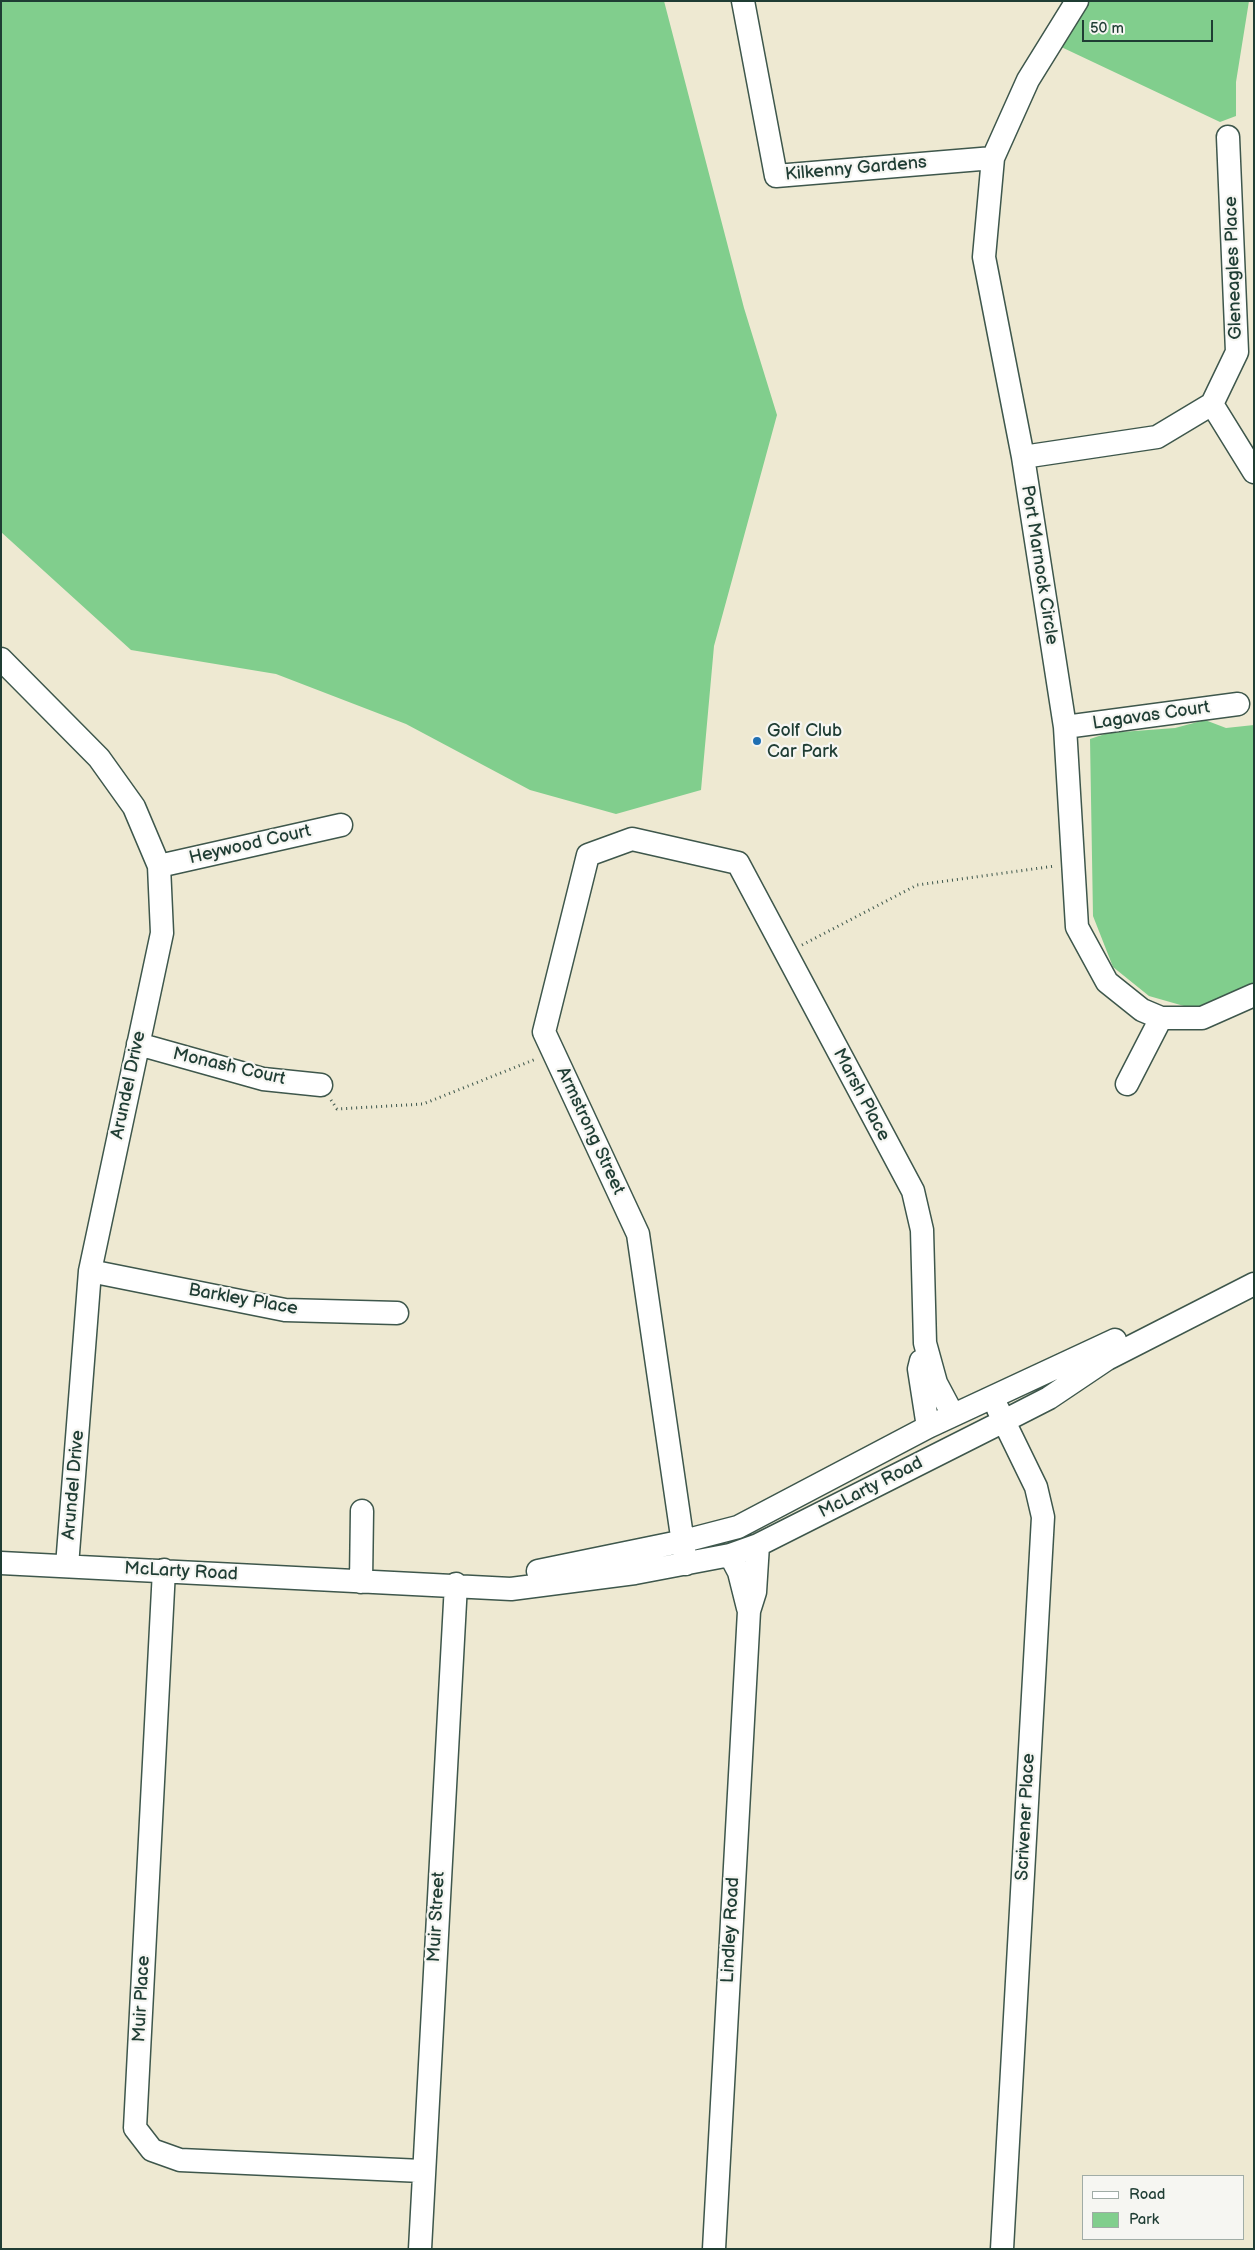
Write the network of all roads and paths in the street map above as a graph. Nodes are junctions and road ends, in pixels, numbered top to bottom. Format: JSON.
{"nodes":[{"id":1,"x":743,"y":1,"type":"edge"},
{"id":2,"x":1077,"y":1,"type":"edge"},
{"id":3,"x":1228,"y":137,"type":"dead end"},
{"id":4,"x":993,"y":158,"type":"junction"},
{"id":5,"x":1212,"y":404,"type":"junction"},
{"id":6,"x":1023,"y":457,"type":"junction"},
{"id":7,"x":1254,"y":472,"type":"edge"},
{"id":8,"x":1,"y":659,"type":"edge"},
{"id":9,"x":1238,"y":704,"type":"dead end"},
{"id":10,"x":1065,"y":727,"type":"junction"},
{"id":11,"x":340,"y":825,"type":"dead end"},
{"id":12,"x":738,"y":863,"type":"joint"},
{"id":13,"x":1073,"y":863,"type":"junction"},
{"id":14,"x":160,"y":866,"type":"junction"},
{"id":15,"x":786,"y":954,"type":"junction"},
{"id":16,"x":1254,"y":995,"type":"edge"},
{"id":17,"x":1161,"y":1018,"type":"junction"},
{"id":18,"x":138,"y":1044,"type":"junction"},
{"id":19,"x":553,"y":1052,"type":"junction"},
{"id":20,"x":1127,"y":1084,"type":"dead end"},
{"id":21,"x":321,"y":1086,"type":"joint"},
{"id":22,"x":1254,"y":1270,"type":"edge"},
{"id":23,"x":90,"y":1271,"type":"junction"},
{"id":24,"x":1254,"y":1284,"type":"edge"},
{"id":25,"x":397,"y":1313,"type":"dead end"},
{"id":26,"x":991,"y":1397,"type":"junction"},
{"id":27,"x":941,"y":1421,"type":"junction"},
{"id":28,"x":1004,"y":1421,"type":"junction"},
{"id":29,"x":952,"y":1448,"type":"junction"},
{"id":30,"x":362,"y":1511,"type":"dead end"},
{"id":31,"x":738,"y":1526,"type":"junction"},
{"id":32,"x":684,"y":1541,"type":"junction"},
{"id":33,"x":744,"y":1550,"type":"junction"},
{"id":34,"x":1,"y":1563,"type":"edge"},
{"id":35,"x":686,"y":1564,"type":"junction"},
{"id":36,"x":67,"y":1566,"type":"junction"},
{"id":37,"x":164,"y":1570,"type":"junction"},
{"id":38,"x":361,"y":1582,"type":"junction"},
{"id":39,"x":456,"y":1584,"type":"junction"},
{"id":40,"x":748,"y":1611,"type":"junction"},
{"id":41,"x":422,"y":2171,"type":"junction"},
{"id":42,"x":420,"y":2249,"type":"edge"},
{"id":43,"x":714,"y":2249,"type":"edge"},
{"id":44,"x":1002,"y":2249,"type":"edge"}],
"edges":[{"from":1,"to":4,"type":"street","name":"Kilkenny Gardens"},
{"from":2,"to":4,"type":"street","name":"Port Marnock Circle"},
{"from":3,"to":5,"type":"street","name":"Gleneagles Place"},
{"from":4,"to":6,"type":"street","name":"Port Marnock Circle"},
{"from":5,"to":6,"type":"street"},
{"from":5,"to":7,"type":"street"},
{"from":6,"to":10,"type":"street","name":"Port Marnock Circle"},
{"from":8,"to":14,"type":"street","name":"Arundel Drive"},
{"from":9,"to":10,"type":"street","name":"Lagavas Court"},
{"from":10,"to":13,"type":"street","name":"Port Marnock Circle"},
{"from":11,"to":14,"type":"street","name":"Heywood Court"},
{"from":12,"to":15,"type":"street","name":"Marsh Place"},
{"from":12,"to":19,"type":"street","name":"Armstrong Street"},
{"from":13,"to":15,"type":"path"},
{"from":13,"to":17,"type":"street","name":"Port Marnock Circle"},
{"from":14,"to":18,"type":"street","name":"Arundel Drive"},
{"from":15,"to":27,"type":"street","name":"Marsh Place"},
{"from":16,"to":17,"type":"street","name":"Port Marnock Circle"},
{"from":17,"to":20,"type":"street"},
{"from":18,"to":21,"type":"street","name":"Monash Court"},
{"from":18,"to":23,"type":"street","name":"Arundel Drive"},
{"from":19,"to":21,"type":"path"},
{"from":19,"to":32,"type":"street","name":"Armstrong Street"},
{"from":22,"to":26,"type":"street","name":"McLarty Road"},
{"from":23,"to":25,"type":"street","name":"Barkley Place"},
{"from":23,"to":36,"type":"street","name":"Arundel Drive"},
{"from":24,"to":28,"type":"street","name":"McLarty Road"},
{"from":26,"to":27,"type":"street","name":"McLarty Road"},
{"from":26,"to":28,"type":"street","name":"Scrivener Place"},
{"from":27,"to":29,"type":"street","name":"Marsh Place"},
{"from":27,"to":31,"type":"street","name":"McLarty Road"},
{"from":28,"to":29,"type":"street","name":"McLarty Road"},
{"from":28,"to":44,"type":"street","name":"Scrivener Place"},
{"from":29,"to":33,"type":"street","name":"McLarty Road"},
{"from":30,"to":38,"type":"street"},
{"from":31,"to":32,"type":"street","name":"McLarty Road"},
{"from":31,"to":33,"type":"street"},
{"from":32,"to":35,"type":"street","name":"Armstrong Street"},
{"from":32,"to":39,"type":"street","name":"McLarty Road"},
{"from":33,"to":35,"type":"street","name":"McLarty Road"},
{"from":33,"to":40,"type":"street","name":"Lindley Road"},
{"from":33,"to":40,"type":"street","name":"Lindley Road"},
{"from":34,"to":36,"type":"street","name":"McLarty Road"},
{"from":35,"to":39,"type":"street","name":"McLarty Road"},
{"from":36,"to":37,"type":"street","name":"McLarty Road"},
{"from":37,"to":38,"type":"street","name":"McLarty Road"},
{"from":37,"to":41,"type":"street","name":"Muir Place"},
{"from":38,"to":39,"type":"street","name":"McLarty Road"},
{"from":39,"to":41,"type":"street","name":"Muir Street"},
{"from":40,"to":43,"type":"street","name":"Lindley Road"},
{"from":41,"to":42,"type":"street","name":"Muir Street"}]}
